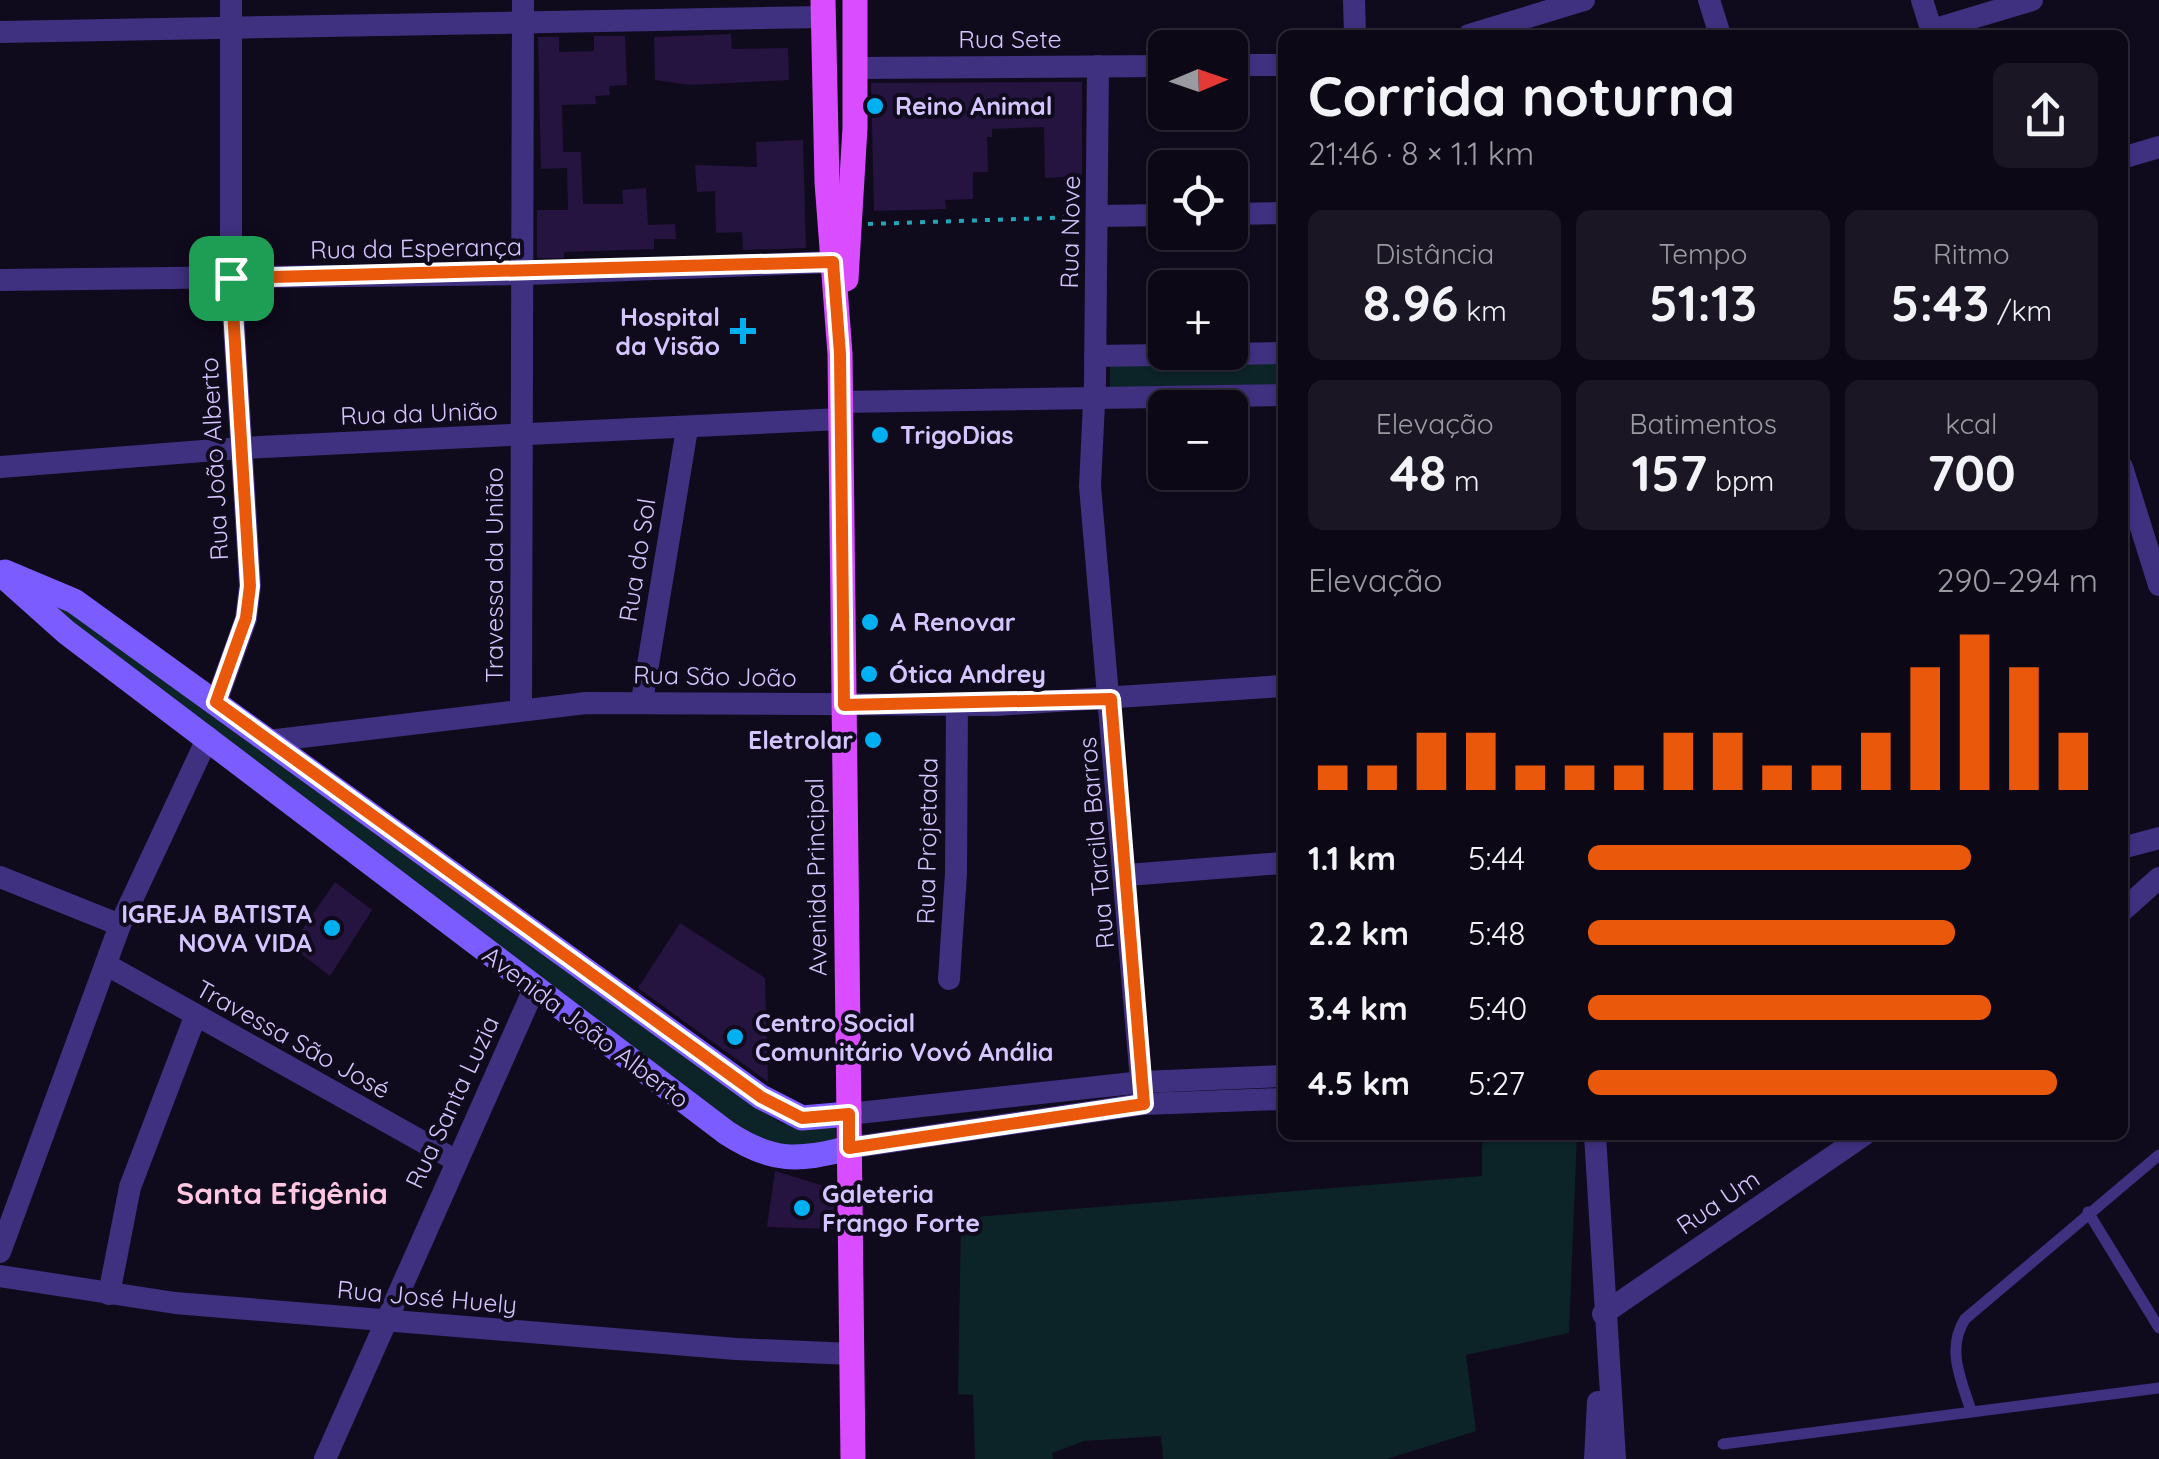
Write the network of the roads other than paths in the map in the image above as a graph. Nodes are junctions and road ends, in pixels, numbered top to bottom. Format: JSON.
{"nodes":[{"id":1,"x":231,"y":0,"type":"edge"},
{"id":2,"x":855,"y":0,"type":"edge"},
{"id":3,"x":1354,"y":0,"type":"edge"},
{"id":4,"x":1584,"y":0,"type":"edge"},
{"id":5,"x":1709,"y":0,"type":"edge"},
{"id":6,"x":1922,"y":0,"type":"edge"},
{"id":7,"x":2032,"y":0,"type":"edge"},
{"id":8,"x":823,"y":9,"type":"edge"},
{"id":9,"x":523,"y":11,"type":"edge"},
{"id":10,"x":232,"y":28,"type":"junction"},
{"id":11,"x":1355,"y":30,"type":"edge"},
{"id":12,"x":1485,"y":30,"type":"edge"},
{"id":13,"x":1718,"y":30,"type":"edge"},
{"id":14,"x":1931,"y":30,"type":"edge"},
{"id":15,"x":1941,"y":30,"type":"edge"},
{"id":16,"x":0,"y":32,"type":"edge"},
{"id":17,"x":1248,"y":65,"type":"edge"},
{"id":18,"x":1278,"y":65,"type":"edge"},
{"id":19,"x":1098,"y":66,"type":"junction"},
{"id":20,"x":1148,"y":66,"type":"edge"},
{"id":21,"x":856,"y":68,"type":"junction"},
{"id":22,"x":2159,"y":147,"type":"edge"},
{"id":23,"x":2128,"y":156,"type":"edge"},
{"id":24,"x":1278,"y":213,"type":"edge"},
{"id":25,"x":1248,"y":214,"type":"edge"},
{"id":26,"x":1148,"y":215,"type":"edge"},
{"id":27,"x":1098,"y":216,"type":"junction"},
{"id":28,"x":833,"y":262,"type":"junction"},
{"id":29,"x":525,"y":274,"type":"junction"},
{"id":30,"x":231,"y":278,"type":"junction"},
{"id":31,"x":0,"y":280,"type":"edge"},
{"id":32,"x":1278,"y":353,"type":"edge"},
{"id":33,"x":840,"y":354,"type":"junction"},
{"id":34,"x":1095,"y":356,"type":"junction"},
{"id":35,"x":1278,"y":395,"type":"edge"},
{"id":36,"x":1092,"y":398,"type":"junction"},
{"id":37,"x":840,"y":410,"type":"junction"},
{"id":38,"x":687,"y":429,"type":"junction"},
{"id":39,"x":522,"y":436,"type":"junction"},
{"id":40,"x":241,"y":448,"type":"junction"},
{"id":41,"x":0,"y":468,"type":"edge"},
{"id":42,"x":2128,"y":486,"type":"edge"},
{"id":43,"x":0,"y":571,"type":"edge"},
{"id":44,"x":2159,"y":585,"type":"edge"},
{"id":45,"x":1278,"y":686,"type":"edge"},
{"id":46,"x":1111,"y":699,"type":"junction"},
{"id":47,"x":642,"y":701,"type":"junction"},
{"id":48,"x":216,"y":702,"type":"junction"},
{"id":49,"x":957,"y":704,"type":"junction"},
{"id":50,"x":844,"y":705,"type":"junction"},
{"id":51,"x":521,"y":708,"type":"junction"},
{"id":52,"x":208,"y":737,"type":"junction"},
{"id":53,"x":268,"y":741,"type":"junction"},
{"id":54,"x":2159,"y":838,"type":"edge"},
{"id":55,"x":2128,"y":846,"type":"edge"},
{"id":56,"x":1278,"y":863,"type":"edge"},
{"id":57,"x":1127,"y":875,"type":"junction"},
{"id":58,"x":0,"y":877,"type":"edge"},
{"id":59,"x":2159,"y":878,"type":"edge"},
{"id":60,"x":2128,"y":906,"type":"edge"},
{"id":61,"x":120,"y":925,"type":"junction"},
{"id":62,"x":107,"y":965,"type":"junction"},
{"id":63,"x":950,"y":979,"type":"dead end"},
{"id":64,"x":534,"y":989,"type":"junction"},
{"id":65,"x":195,"y":1017,"type":"junction"},
{"id":66,"x":1278,"y":1076,"type":"edge"},
{"id":67,"x":1143,"y":1093,"type":"junction"},
{"id":68,"x":1278,"y":1099,"type":"edge"},
{"id":69,"x":849,"y":1114,"type":"junction"},
{"id":70,"x":1595,"y":1140,"type":"edge"},
{"id":71,"x":1857,"y":1140,"type":"edge"},
{"id":72,"x":849,"y":1148,"type":"junction"},
{"id":73,"x":2159,"y":1155,"type":"edge"},
{"id":74,"x":455,"y":1160,"type":"junction"},
{"id":75,"x":2088,"y":1212,"type":"junction"},
{"id":76,"x":0,"y":1252,"type":"edge"},
{"id":77,"x":0,"y":1276,"type":"edge"},
{"id":78,"x":108,"y":1294,"type":"junction"},
{"id":79,"x":1603,"y":1314,"type":"junction"},
{"id":80,"x":383,"y":1322,"type":"junction"},
{"id":81,"x":2159,"y":1328,"type":"edge"},
{"id":82,"x":852,"y":1354,"type":"junction"},
{"id":83,"x":2159,"y":1388,"type":"edge"},
{"id":84,"x":1971,"y":1411,"type":"junction"},
{"id":85,"x":1723,"y":1444,"type":"dead end"},
{"id":86,"x":325,"y":1459,"type":"edge"},
{"id":87,"x":853,"y":1459,"type":"edge"},
{"id":88,"x":1595,"y":1459,"type":"edge"},
{"id":89,"x":1615,"y":1459,"type":"edge"}],
"edges":[{"from":1,"to":10,"type":"street","name":"Rua João Alberto"},
{"from":2,"to":21,"type":"main road","name":"Avenida Principal"},
{"from":3,"to":11,"type":"street"},
{"from":4,"to":12,"type":"street"},
{"from":5,"to":13,"type":"street"},
{"from":6,"to":14,"type":"street"},
{"from":7,"to":15,"type":"street"},
{"from":8,"to":9,"type":"street"},
{"from":8,"to":28,"type":"main road","name":"Avenida Principal"},
{"from":9,"to":10,"type":"street"},
{"from":9,"to":29,"type":"street","name":"Travessa da União"},
{"from":10,"to":16,"type":"street"},
{"from":10,"to":30,"type":"street","name":"Rua João Alberto"},
{"from":17,"to":18,"type":"street"},
{"from":19,"to":20,"type":"street","name":"Rua Sete"},
{"from":19,"to":21,"type":"street","name":"Rua Sete"},
{"from":19,"to":27,"type":"street","name":"Rua Nove"},
{"from":21,"to":33,"type":"main road","name":"Avenida Principal"},
{"from":22,"to":23,"type":"street"},
{"from":24,"to":25,"type":"street"},
{"from":26,"to":27,"type":"street"},
{"from":27,"to":34,"type":"street","name":"Rua Nove"},
{"from":28,"to":29,"type":"street","name":"Rua da Esperança"},
{"from":28,"to":33,"type":"main road","name":"Avenida Principal"},
{"from":29,"to":30,"type":"street","name":"Rua da Esperança"},
{"from":29,"to":39,"type":"street","name":"Travessa da União"},
{"from":30,"to":31,"type":"street","name":"Rua da Esperança"},
{"from":30,"to":40,"type":"street","name":"Rua João Alberto"},
{"from":32,"to":34,"type":"street"},
{"from":33,"to":37,"type":"main road","name":"Avenida Principal"},
{"from":34,"to":36,"type":"street","name":"Rua Nove"},
{"from":35,"to":36,"type":"street","name":"Rua da União"},
{"from":36,"to":37,"type":"street","name":"Rua da União"},
{"from":36,"to":46,"type":"street","name":"Rua Tarcila Barros"},
{"from":37,"to":38,"type":"street","name":"Rua da União"},
{"from":37,"to":50,"type":"main road","name":"Avenida Principal"},
{"from":38,"to":39,"type":"street","name":"Rua da União"},
{"from":38,"to":47,"type":"street","name":"Rua do Sol"},
{"from":39,"to":40,"type":"street","name":"Rua da União"},
{"from":39,"to":51,"type":"street","name":"Travessa da União"},
{"from":40,"to":41,"type":"street","name":"Rua da União"},
{"from":40,"to":48,"type":"street","name":"Rua João Alberto"},
{"from":42,"to":44,"type":"street"},
{"from":43,"to":48,"type":"street","name":"Avenida João Alberto"},
{"from":43,"to":52,"type":"street","name":"Avenida João Alberto"},
{"from":45,"to":46,"type":"street","name":"Rua São João"},
{"from":46,"to":49,"type":"street","name":"Rua São João"},
{"from":46,"to":57,"type":"street","name":"Rua Tarcila Barros"},
{"from":47,"to":50,"type":"street","name":"Rua São João"},
{"from":47,"to":51,"type":"street","name":"Rua São João"},
{"from":48,"to":53,"type":"street","name":"Avenida João Alberto"},
{"from":49,"to":50,"type":"street","name":"Rua São João"},
{"from":49,"to":63,"type":"street","name":"Rua Projetada"},
{"from":50,"to":69,"type":"main road","name":"Avenida Principal"},
{"from":51,"to":53,"type":"street","name":"Rua São João"},
{"from":52,"to":61,"type":"street"},
{"from":52,"to":64,"type":"street","name":"Avenida João Alberto"},
{"from":53,"to":69,"type":"street","name":"Avenida João Alberto"},
{"from":54,"to":55,"type":"street"},
{"from":56,"to":57,"type":"street"},
{"from":57,"to":67,"type":"street","name":"Rua Tarcila Barros"},
{"from":58,"to":61,"type":"street"},
{"from":59,"to":60,"type":"street"},
{"from":61,"to":62,"type":"street"},
{"from":62,"to":65,"type":"street","name":"Travessa São José"},
{"from":62,"to":76,"type":"street"},
{"from":64,"to":72,"type":"street","name":"Avenida João Alberto"},
{"from":64,"to":74,"type":"street","name":"Rua Santa Luzia"},
{"from":65,"to":74,"type":"street","name":"Travessa São José"},
{"from":65,"to":78,"type":"street"},
{"from":66,"to":67,"type":"street","name":"Avenida João Alberto"},
{"from":67,"to":68,"type":"street","name":"Avenida João Alberto"},
{"from":67,"to":69,"type":"street","name":"Avenida João Alberto"},
{"from":67,"to":72,"type":"street","name":"Avenida João Alberto"},
{"from":69,"to":72,"type":"main road","name":"Avenida Principal"},
{"from":70,"to":79,"type":"street"},
{"from":71,"to":79,"type":"street","name":"Rua Um"},
{"from":72,"to":82,"type":"main road","name":"Avenida Principal"},
{"from":73,"to":75,"type":"lane"},
{"from":74,"to":80,"type":"street","name":"Rua Santa Luzia"},
{"from":75,"to":81,"type":"lane"},
{"from":75,"to":84,"type":"lane"},
{"from":77,"to":78,"type":"street","name":"Rua José Huely"},
{"from":78,"to":80,"type":"street","name":"Rua José Huely"},
{"from":79,"to":88,"type":"street"},
{"from":79,"to":89,"type":"street"},
{"from":80,"to":82,"type":"street","name":"Rua José Huely"},
{"from":80,"to":86,"type":"street","name":"Rua Santa Luzia"},
{"from":82,"to":87,"type":"main road","name":"Avenida Principal"},
{"from":83,"to":84,"type":"lane"},
{"from":84,"to":85,"type":"lane"}]}
